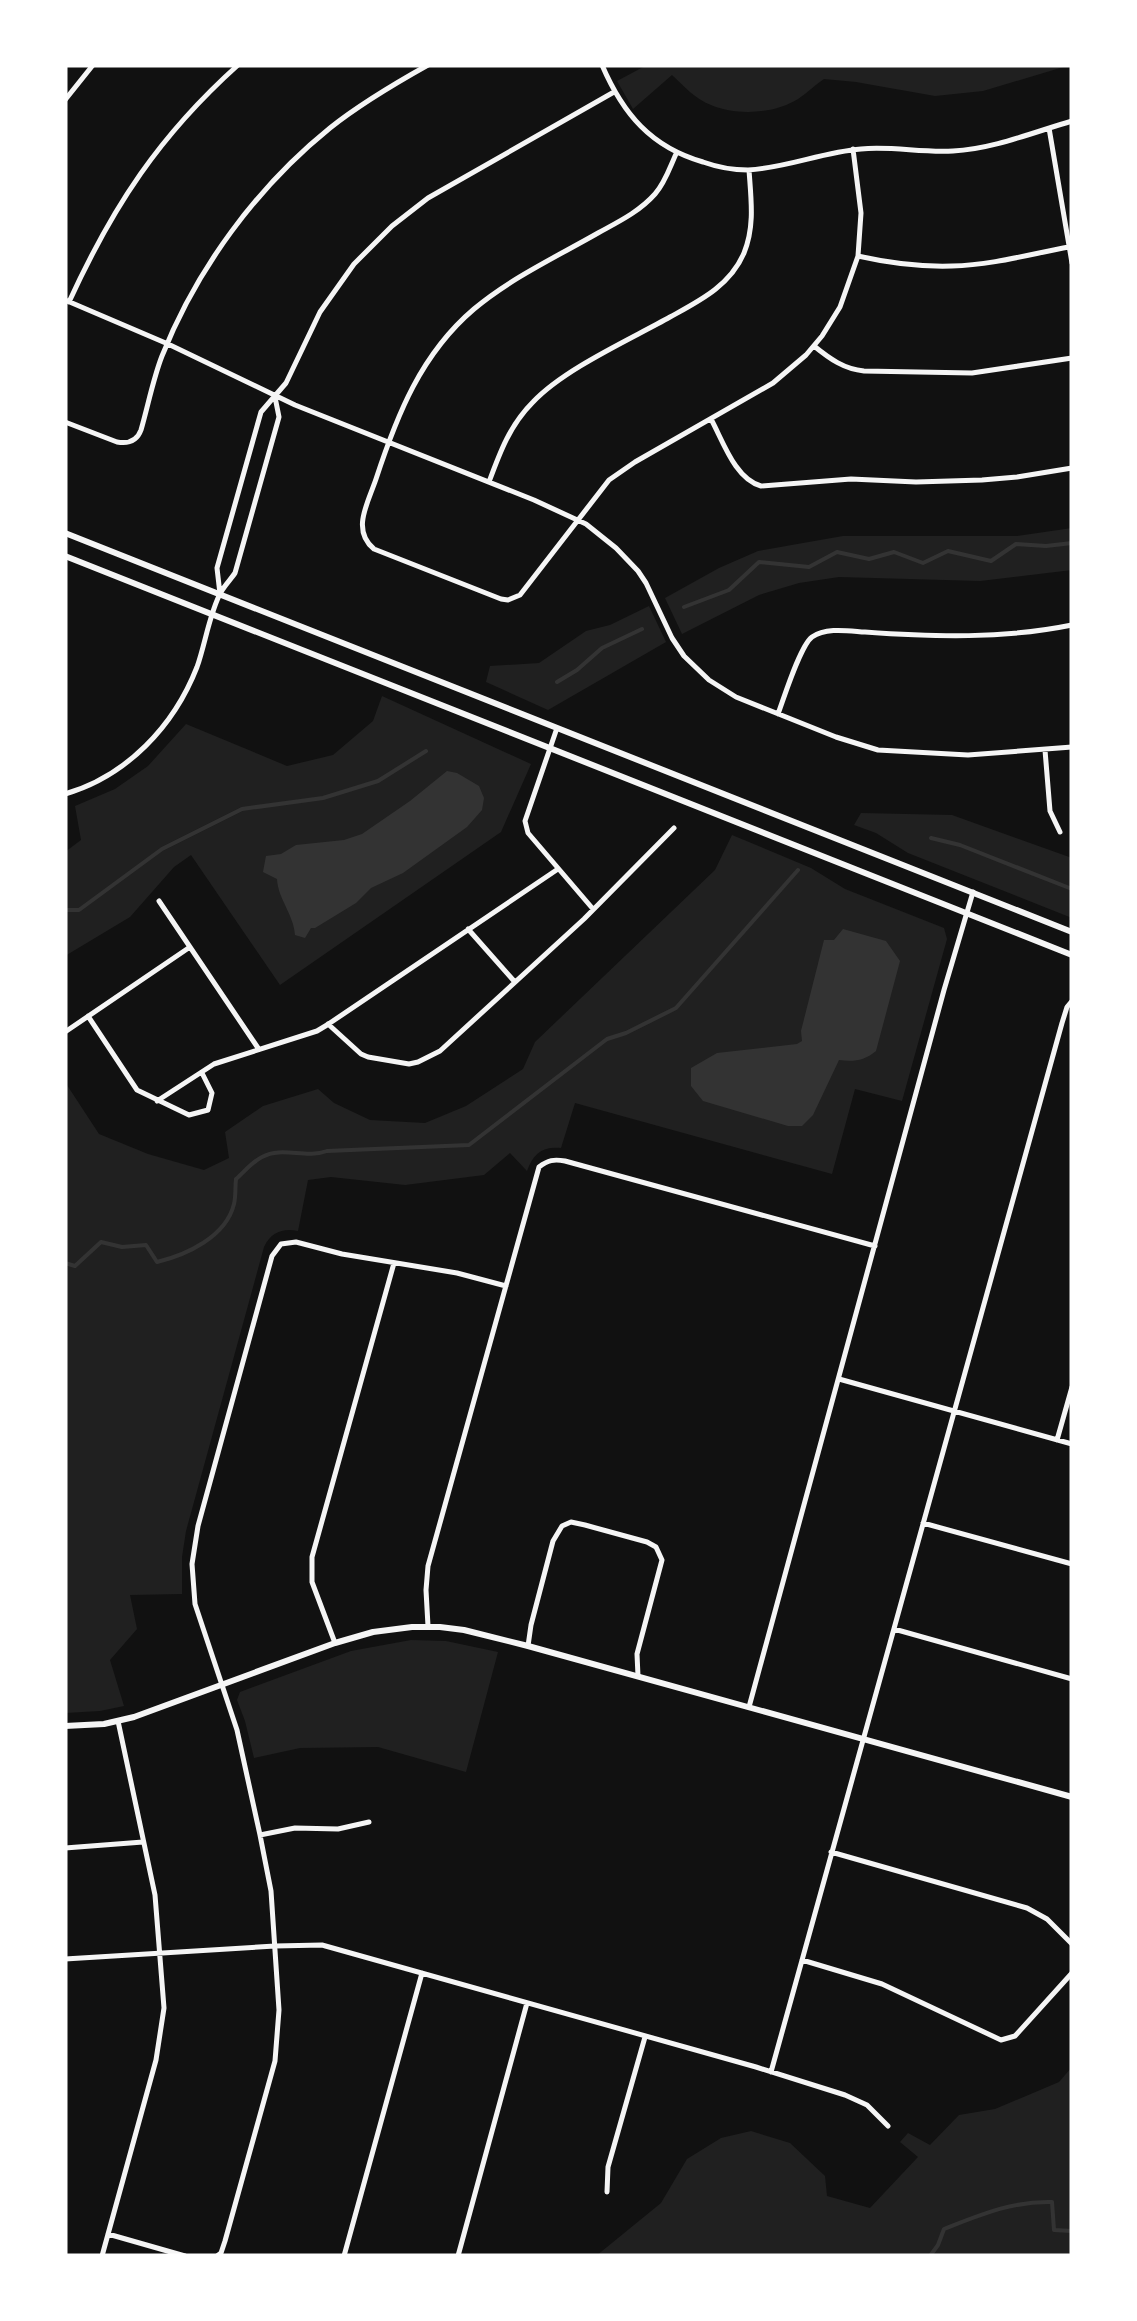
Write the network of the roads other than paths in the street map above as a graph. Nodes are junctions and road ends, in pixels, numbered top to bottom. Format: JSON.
{"nodes":[{"id":1,"x":93,"y":65,"type":"edge"},
{"id":2,"x":238,"y":65,"type":"edge"},
{"id":3,"x":428,"y":65,"type":"edge"},
{"id":4,"x":602,"y":65,"type":"edge"},
{"id":5,"x":614,"y":92,"type":"junction"},
{"id":6,"x":65,"y":100,"type":"edge"},
{"id":7,"x":1072,"y":121,"type":"edge"},
{"id":8,"x":1049,"y":128,"type":"junction"},
{"id":9,"x":852,"y":149,"type":"junction"},
{"id":10,"x":676,"y":154,"type":"junction"},
{"id":11,"x":749,"y":170,"type":"junction"},
{"id":12,"x":1069,"y":247,"type":"junction"},
{"id":13,"x":858,"y":256,"type":"junction"},
{"id":14,"x":1072,"y":263,"type":"edge"},
{"id":15,"x":67,"y":301,"type":"edge"},
{"id":16,"x":168,"y":344,"type":"junction"},
{"id":17,"x":814,"y":346,"type":"junction"},
{"id":18,"x":1072,"y":358,"type":"edge"},
{"id":19,"x":275,"y":397,"type":"junction"},
{"id":20,"x":711,"y":419,"type":"junction"},
{"id":21,"x":65,"y":422,"type":"edge"},
{"id":22,"x":388,"y":442,"type":"junction"},
{"id":23,"x":1072,"y":468,"type":"edge"},
{"id":24,"x":490,"y":482,"type":"junction"},
{"id":25,"x":578,"y":520,"type":"junction"},
{"id":26,"x":65,"y":533,"type":"edge"},
{"id":27,"x":65,"y":556,"type":"edge"},
{"id":28,"x":220,"y":594,"type":"junction"},
{"id":29,"x":214,"y":614,"type":"junction"},
{"id":30,"x":1072,"y":625,"type":"edge"},
{"id":31,"x":778,"y":714,"type":"junction"},
{"id":32,"x":557,"y":728,"type":"junction"},
{"id":33,"x":1072,"y":747,"type":"edge"},
{"id":34,"x":549,"y":748,"type":"junction"},
{"id":35,"x":1045,"y":750,"type":"junction"},
{"id":36,"x":65,"y":794,"type":"edge"},
{"id":37,"x":674,"y":828,"type":"dead end"},
{"id":38,"x":1060,"y":832,"type":"dead end"},
{"id":39,"x":558,"y":869,"type":"junction"},
{"id":40,"x":973,"y":892,"type":"junction"},
{"id":41,"x":159,"y":901,"type":"dead end"},
{"id":42,"x":594,"y":909,"type":"junction"},
{"id":43,"x":966,"y":913,"type":"junction"},
{"id":44,"x":468,"y":929,"type":"junction"},
{"id":45,"x":1072,"y":932,"type":"edge"},
{"id":46,"x":190,"y":947,"type":"junction"},
{"id":47,"x":1072,"y":955,"type":"edge"},
{"id":48,"x":514,"y":982,"type":"junction"},
{"id":49,"x":1072,"y":1001,"type":"edge"},
{"id":50,"x":88,"y":1016,"type":"junction"},
{"id":51,"x":328,"y":1024,"type":"junction"},
{"id":52,"x":65,"y":1032,"type":"edge"},
{"id":53,"x":258,"y":1048,"type":"junction"},
{"id":54,"x":202,"y":1073,"type":"junction"},
{"id":55,"x":157,"y":1101,"type":"junction"},
{"id":56,"x":875,"y":1246,"type":"junction"},
{"id":57,"x":394,"y":1263,"type":"junction"},
{"id":58,"x":506,"y":1286,"type":"junction"},
{"id":59,"x":839,"y":1379,"type":"junction"},
{"id":60,"x":1072,"y":1387,"type":"edge"},
{"id":61,"x":954,"y":1411,"type":"junction"},
{"id":62,"x":1057,"y":1440,"type":"junction"},
{"id":63,"x":1072,"y":1444,"type":"edge"},
{"id":64,"x":923,"y":1522,"type":"junction"},
{"id":65,"x":1072,"y":1564,"type":"edge"},
{"id":66,"x":428,"y":1626,"type":"junction"},
{"id":67,"x":894,"y":1630,"type":"junction"},
{"id":68,"x":335,"y":1643,"type":"junction"},
{"id":69,"x":528,"y":1646,"type":"junction"},
{"id":70,"x":638,"y":1676,"type":"junction"},
{"id":71,"x":1072,"y":1679,"type":"edge"},
{"id":72,"x":221,"y":1686,"type":"junction"},
{"id":73,"x":748,"y":1707,"type":"junction"},
{"id":74,"x":118,"y":1722,"type":"junction"},
{"id":75,"x":65,"y":1726,"type":"edge"},
{"id":76,"x":863,"y":1739,"type":"junction"},
{"id":77,"x":1072,"y":1797,"type":"edge"},
{"id":78,"x":369,"y":1822,"type":"dead end"},
{"id":79,"x":260,"y":1835,"type":"junction"},
{"id":80,"x":143,"y":1842,"type":"junction"},
{"id":81,"x":65,"y":1848,"type":"edge"},
{"id":82,"x":831,"y":1852,"type":"junction"},
{"id":83,"x":1072,"y":1944,"type":"edge"},
{"id":84,"x":275,"y":1946,"type":"junction"},
{"id":85,"x":160,"y":1954,"type":"junction"},
{"id":86,"x":65,"y":1959,"type":"edge"},
{"id":87,"x":802,"y":1960,"type":"junction"},
{"id":88,"x":1072,"y":1972,"type":"edge"},
{"id":89,"x":422,"y":1973,"type":"junction"},
{"id":90,"x":528,"y":2002,"type":"junction"},
{"id":91,"x":644,"y":2037,"type":"junction"},
{"id":92,"x":770,"y":2072,"type":"junction"},
{"id":93,"x":888,"y":2126,"type":"dead end"},
{"id":94,"x":606,"y":2192,"type":"dead end"},
{"id":95,"x":108,"y":2234,"type":"junction"},
{"id":96,"x":102,"y":2256,"type":"edge"},
{"id":97,"x":185,"y":2256,"type":"edge"},
{"id":98,"x":217,"y":2256,"type":"edge"},
{"id":99,"x":344,"y":2256,"type":"edge"},
{"id":100,"x":458,"y":2256,"type":"edge"}],
"edges":[{"from":1,"to":6,"type":"street"},
{"from":2,"to":15,"type":"street"},
{"from":3,"to":16,"type":"street"},
{"from":4,"to":5,"type":"street"},
{"from":5,"to":10,"type":"street"},
{"from":5,"to":19,"type":"street"},
{"from":7,"to":8,"type":"street"},
{"from":8,"to":9,"type":"street"},
{"from":8,"to":12,"type":"street"},
{"from":9,"to":11,"type":"street"},
{"from":9,"to":13,"type":"street"},
{"from":10,"to":11,"type":"street"},
{"from":10,"to":22,"type":"street"},
{"from":11,"to":24,"type":"street"},
{"from":12,"to":13,"type":"street"},
{"from":12,"to":14,"type":"street"},
{"from":13,"to":17,"type":"street"},
{"from":15,"to":16,"type":"street"},
{"from":16,"to":19,"type":"street"},
{"from":16,"to":21,"type":"street"},
{"from":17,"to":18,"type":"street"},
{"from":17,"to":20,"type":"street"},
{"from":19,"to":22,"type":"street"},
{"from":19,"to":28,"type":"street"},
{"from":19,"to":28,"type":"street"},
{"from":20,"to":23,"type":"street"},
{"from":20,"to":25,"type":"street"},
{"from":22,"to":24,"type":"street"},
{"from":22,"to":25,"type":"street"},
{"from":24,"to":25,"type":"street"},
{"from":25,"to":31,"type":"street"},
{"from":26,"to":28,"type":"main road"},
{"from":27,"to":29,"type":"main road"},
{"from":28,"to":29,"type":"street"},
{"from":28,"to":32,"type":"main road"},
{"from":29,"to":34,"type":"main road"},
{"from":29,"to":36,"type":"street"},
{"from":30,"to":31,"type":"street"},
{"from":31,"to":35,"type":"street"},
{"from":32,"to":34,"type":"street"},
{"from":32,"to":40,"type":"main road"},
{"from":33,"to":35,"type":"street"},
{"from":34,"to":39,"type":"street"},
{"from":34,"to":43,"type":"main road"},
{"from":35,"to":38,"type":"street"},
{"from":37,"to":42,"type":"street"},
{"from":39,"to":42,"type":"street"},
{"from":39,"to":44,"type":"street"},
{"from":40,"to":43,"type":"street"},
{"from":40,"to":45,"type":"main road"},
{"from":41,"to":46,"type":"street"},
{"from":42,"to":48,"type":"street"},
{"from":43,"to":47,"type":"main road"},
{"from":43,"to":56,"type":"street"},
{"from":44,"to":48,"type":"street"},
{"from":44,"to":51,"type":"street"},
{"from":46,"to":50,"type":"street"},
{"from":46,"to":53,"type":"street"},
{"from":48,"to":51,"type":"street"},
{"from":49,"to":61,"type":"street"},
{"from":50,"to":52,"type":"street"},
{"from":50,"to":55,"type":"street"},
{"from":51,"to":53,"type":"street"},
{"from":53,"to":54,"type":"street"},
{"from":54,"to":55,"type":"street"},
{"from":54,"to":55,"type":"street"},
{"from":56,"to":58,"type":"street"},
{"from":56,"to":59,"type":"street"},
{"from":57,"to":58,"type":"street"},
{"from":57,"to":68,"type":"street"},
{"from":57,"to":72,"type":"street"},
{"from":58,"to":66,"type":"street"},
{"from":59,"to":61,"type":"street"},
{"from":59,"to":73,"type":"street"},
{"from":60,"to":62,"type":"street"},
{"from":61,"to":62,"type":"street"},
{"from":61,"to":64,"type":"street"},
{"from":62,"to":63,"type":"street"},
{"from":64,"to":65,"type":"street"},
{"from":64,"to":67,"type":"street"},
{"from":66,"to":68,"type":"main road"},
{"from":66,"to":69,"type":"main road"},
{"from":67,"to":71,"type":"street"},
{"from":67,"to":76,"type":"street"},
{"from":68,"to":72,"type":"main road"},
{"from":69,"to":70,"type":"main road"},
{"from":69,"to":70,"type":"street"},
{"from":70,"to":73,"type":"main road"},
{"from":72,"to":74,"type":"main road"},
{"from":72,"to":79,"type":"street"},
{"from":73,"to":76,"type":"main road"},
{"from":74,"to":75,"type":"main road"},
{"from":74,"to":80,"type":"street"},
{"from":76,"to":77,"type":"main road"},
{"from":76,"to":82,"type":"street"},
{"from":78,"to":79,"type":"street"},
{"from":79,"to":84,"type":"street"},
{"from":80,"to":81,"type":"street"},
{"from":80,"to":85,"type":"street"},
{"from":82,"to":83,"type":"street"},
{"from":82,"to":87,"type":"street"},
{"from":84,"to":85,"type":"street"},
{"from":84,"to":89,"type":"street"},
{"from":84,"to":98,"type":"street"},
{"from":85,"to":86,"type":"street"},
{"from":85,"to":95,"type":"street"},
{"from":87,"to":88,"type":"street"},
{"from":87,"to":92,"type":"street"},
{"from":89,"to":90,"type":"street"},
{"from":89,"to":99,"type":"street"},
{"from":90,"to":91,"type":"street"},
{"from":90,"to":100,"type":"street"},
{"from":91,"to":92,"type":"street"},
{"from":91,"to":94,"type":"street"},
{"from":92,"to":93,"type":"street"},
{"from":95,"to":96,"type":"street"},
{"from":95,"to":97,"type":"street"}]}
